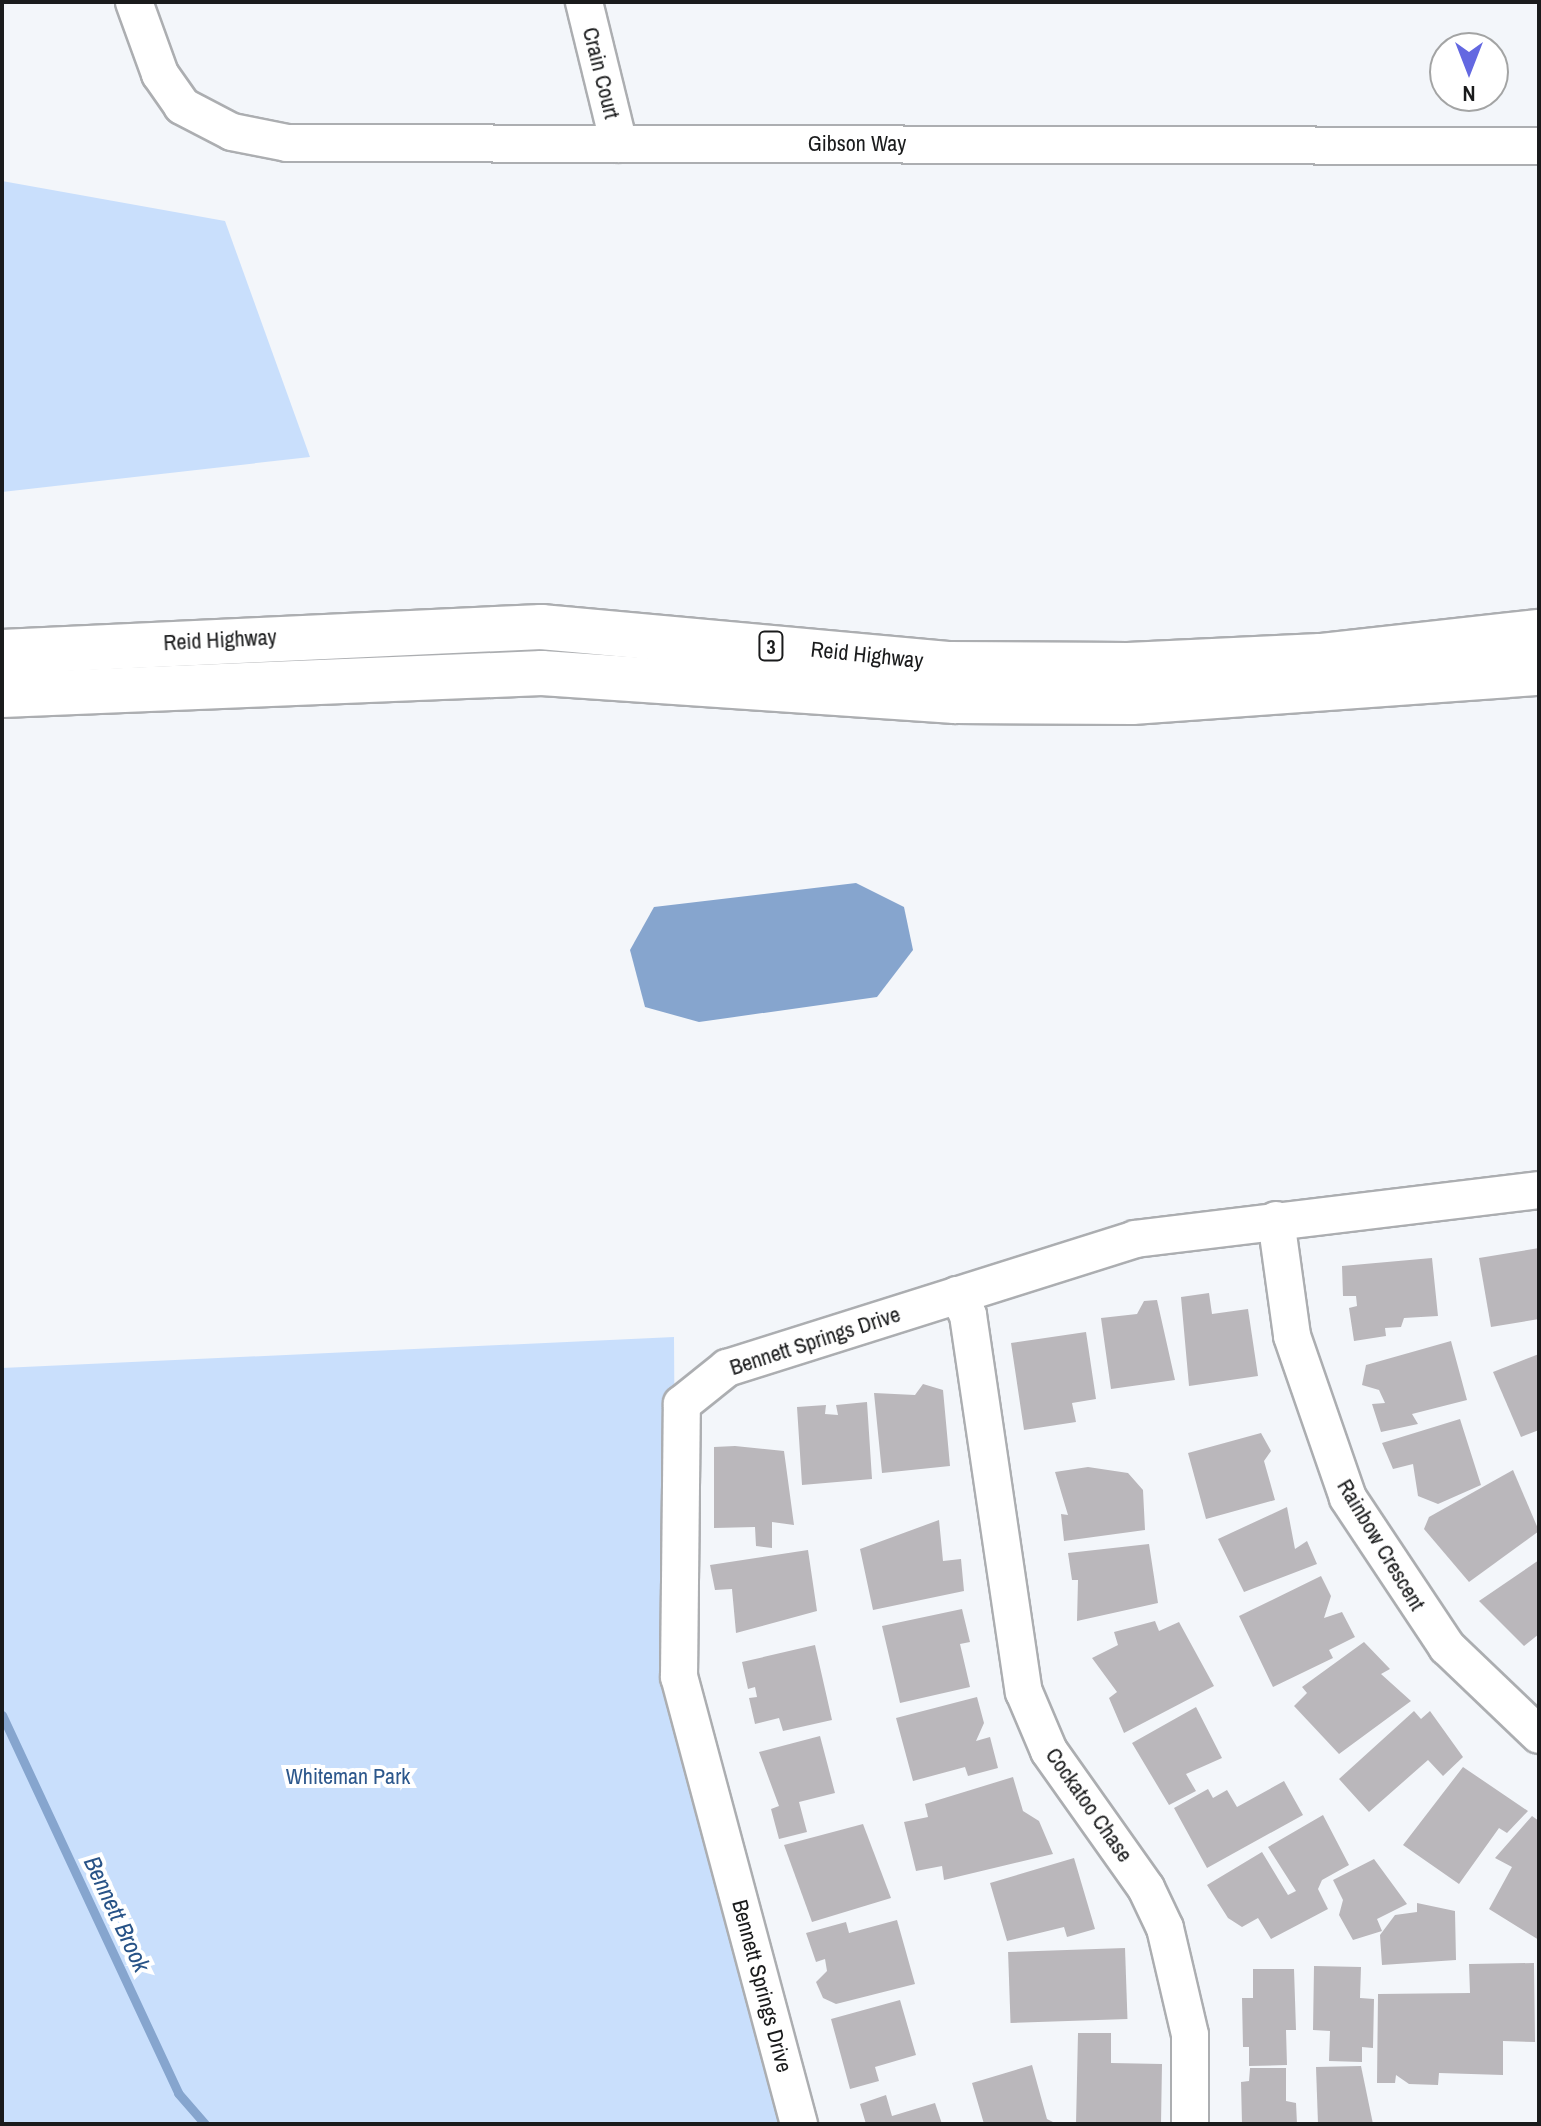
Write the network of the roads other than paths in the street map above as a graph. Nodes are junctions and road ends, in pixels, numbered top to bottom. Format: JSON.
{"nodes":[{"id":1,"x":134,"y":2,"type":"edge"},
{"id":2,"x":584,"y":2,"type":"edge"},
{"id":3,"x":619,"y":144,"type":"junction"},
{"id":4,"x":1539,"y":146,"type":"edge"},
{"id":5,"x":1539,"y":632,"type":"edge"},
{"id":6,"x":2,"y":652,"type":"edge"},
{"id":7,"x":1539,"y":673,"type":"edge"},
{"id":8,"x":2,"y":695,"type":"edge"},
{"id":9,"x":1539,"y":1190,"type":"edge"},
{"id":10,"x":1276,"y":1220,"type":"junction"},
{"id":11,"x":957,"y":1295,"type":"junction"},
{"id":12,"x":1539,"y":1735,"type":"edge"},
{"id":13,"x":799,"y":2124,"type":"edge"},
{"id":14,"x":1190,"y":2124,"type":"edge"}],
"edges":[{"from":1,"to":3,"type":"street","name":"Gibson Way"},
{"from":2,"to":3,"type":"street","name":"Crain Court"},
{"from":3,"to":4,"type":"street","name":"Gibson Way"},
{"from":5,"to":6,"type":"highway","name":"Reid Highway","number":"3"},
{"from":7,"to":8,"type":"highway","name":"Reid Highway","number":"3"},
{"from":9,"to":10,"type":"street","name":"Bennett Springs Drive"},
{"from":10,"to":11,"type":"street","name":"Bennett Springs Drive"},
{"from":10,"to":12,"type":"street","name":"Rainbow Crescent"},
{"from":11,"to":13,"type":"street","name":"Bennett Springs Drive"},
{"from":11,"to":14,"type":"street","name":"Cockatoo Chase"}]}
